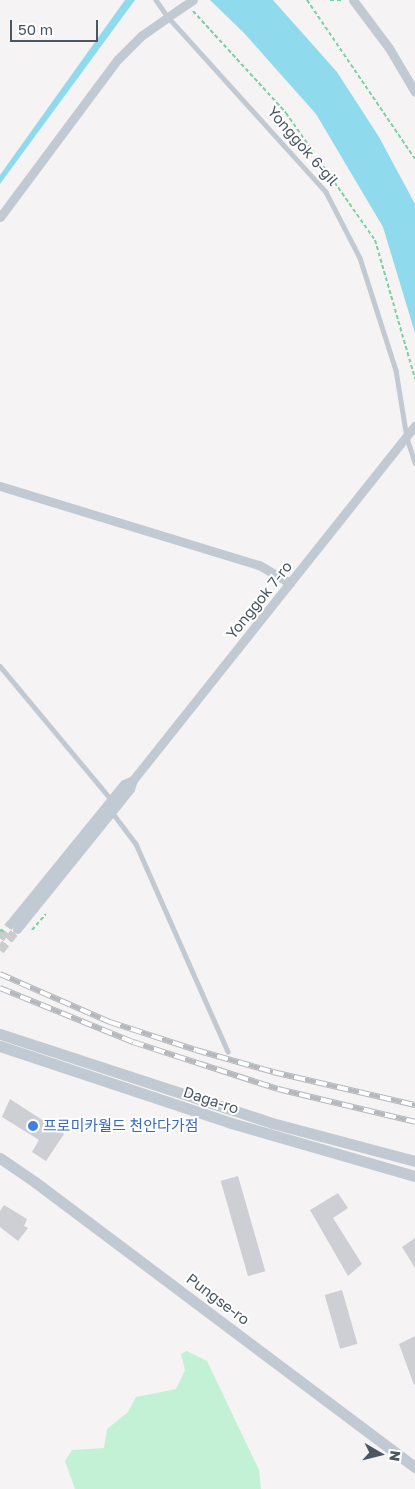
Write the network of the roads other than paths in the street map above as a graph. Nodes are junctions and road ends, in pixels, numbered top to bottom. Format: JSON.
{"nodes":[{"id":1,"x":156,"y":0,"type":"edge"},
{"id":2,"x":193,"y":0,"type":"edge"},
{"id":3,"x":353,"y":0,"type":"edge"},
{"id":4,"x":168,"y":17,"type":"junction"},
{"id":5,"x":415,"y":92,"type":"edge"},
{"id":6,"x":0,"y":217,"type":"edge"},
{"id":7,"x":415,"y":426,"type":"edge"},
{"id":8,"x":407,"y":438,"type":"junction"},
{"id":9,"x":415,"y":463,"type":"edge"},
{"id":10,"x":0,"y":486,"type":"edge"},
{"id":11,"x":290,"y":582,"type":"junction"},
{"id":12,"x":0,"y":666,"type":"edge"},
{"id":13,"x":133,"y":780,"type":"junction"},
{"id":14,"x":111,"y":799,"type":"junction"},
{"id":15,"x":112,"y":811,"type":"junction"},
{"id":16,"x":0,"y":1034,"type":"edge"},
{"id":17,"x":0,"y":1046,"type":"edge"},
{"id":18,"x":228,"y":1052,"type":"dead end"},
{"id":19,"x":0,"y":1158,"type":"edge"},
{"id":20,"x":415,"y":1161,"type":"edge"},
{"id":21,"x":415,"y":1176,"type":"edge"},
{"id":22,"x":415,"y":1467,"type":"edge"}],
"edges":[{"from":1,"to":4,"type":"lane","name":"Yonggok 6-gil"},
{"from":2,"to":4,"type":"street","bridge":true},
{"from":3,"to":5,"type":"street"},
{"from":4,"to":6,"type":"street"},
{"from":4,"to":8,"type":"lane","name":"Yonggok 6-gil"},
{"from":7,"to":8,"type":"street","name":"Yonggok 7-ro"},
{"from":8,"to":9,"type":"lane","name":"Yonggok 6-gil"},
{"from":8,"to":11,"type":"street","name":"Yonggok 7-ro"},
{"from":10,"to":11,"type":"street"},
{"from":11,"to":13,"type":"street","name":"Yonggok 7-ro"},
{"from":12,"to":14,"type":"lane"},
{"from":13,"to":14,"type":"street","name":"Yonggok 7-ro"},
{"from":13,"to":15,"type":"street","name":"Yonggok 7-ro"},
{"from":14,"to":15,"type":"street","name":"Yonggok 7-ro"},
{"from":15,"to":18,"type":"lane"},
{"from":16,"to":20,"type":"street","name":"Daga-ro"},
{"from":17,"to":21,"type":"street","name":"Daga-ro"},
{"from":19,"to":22,"type":"street","name":"Pungse-ro"}]}
